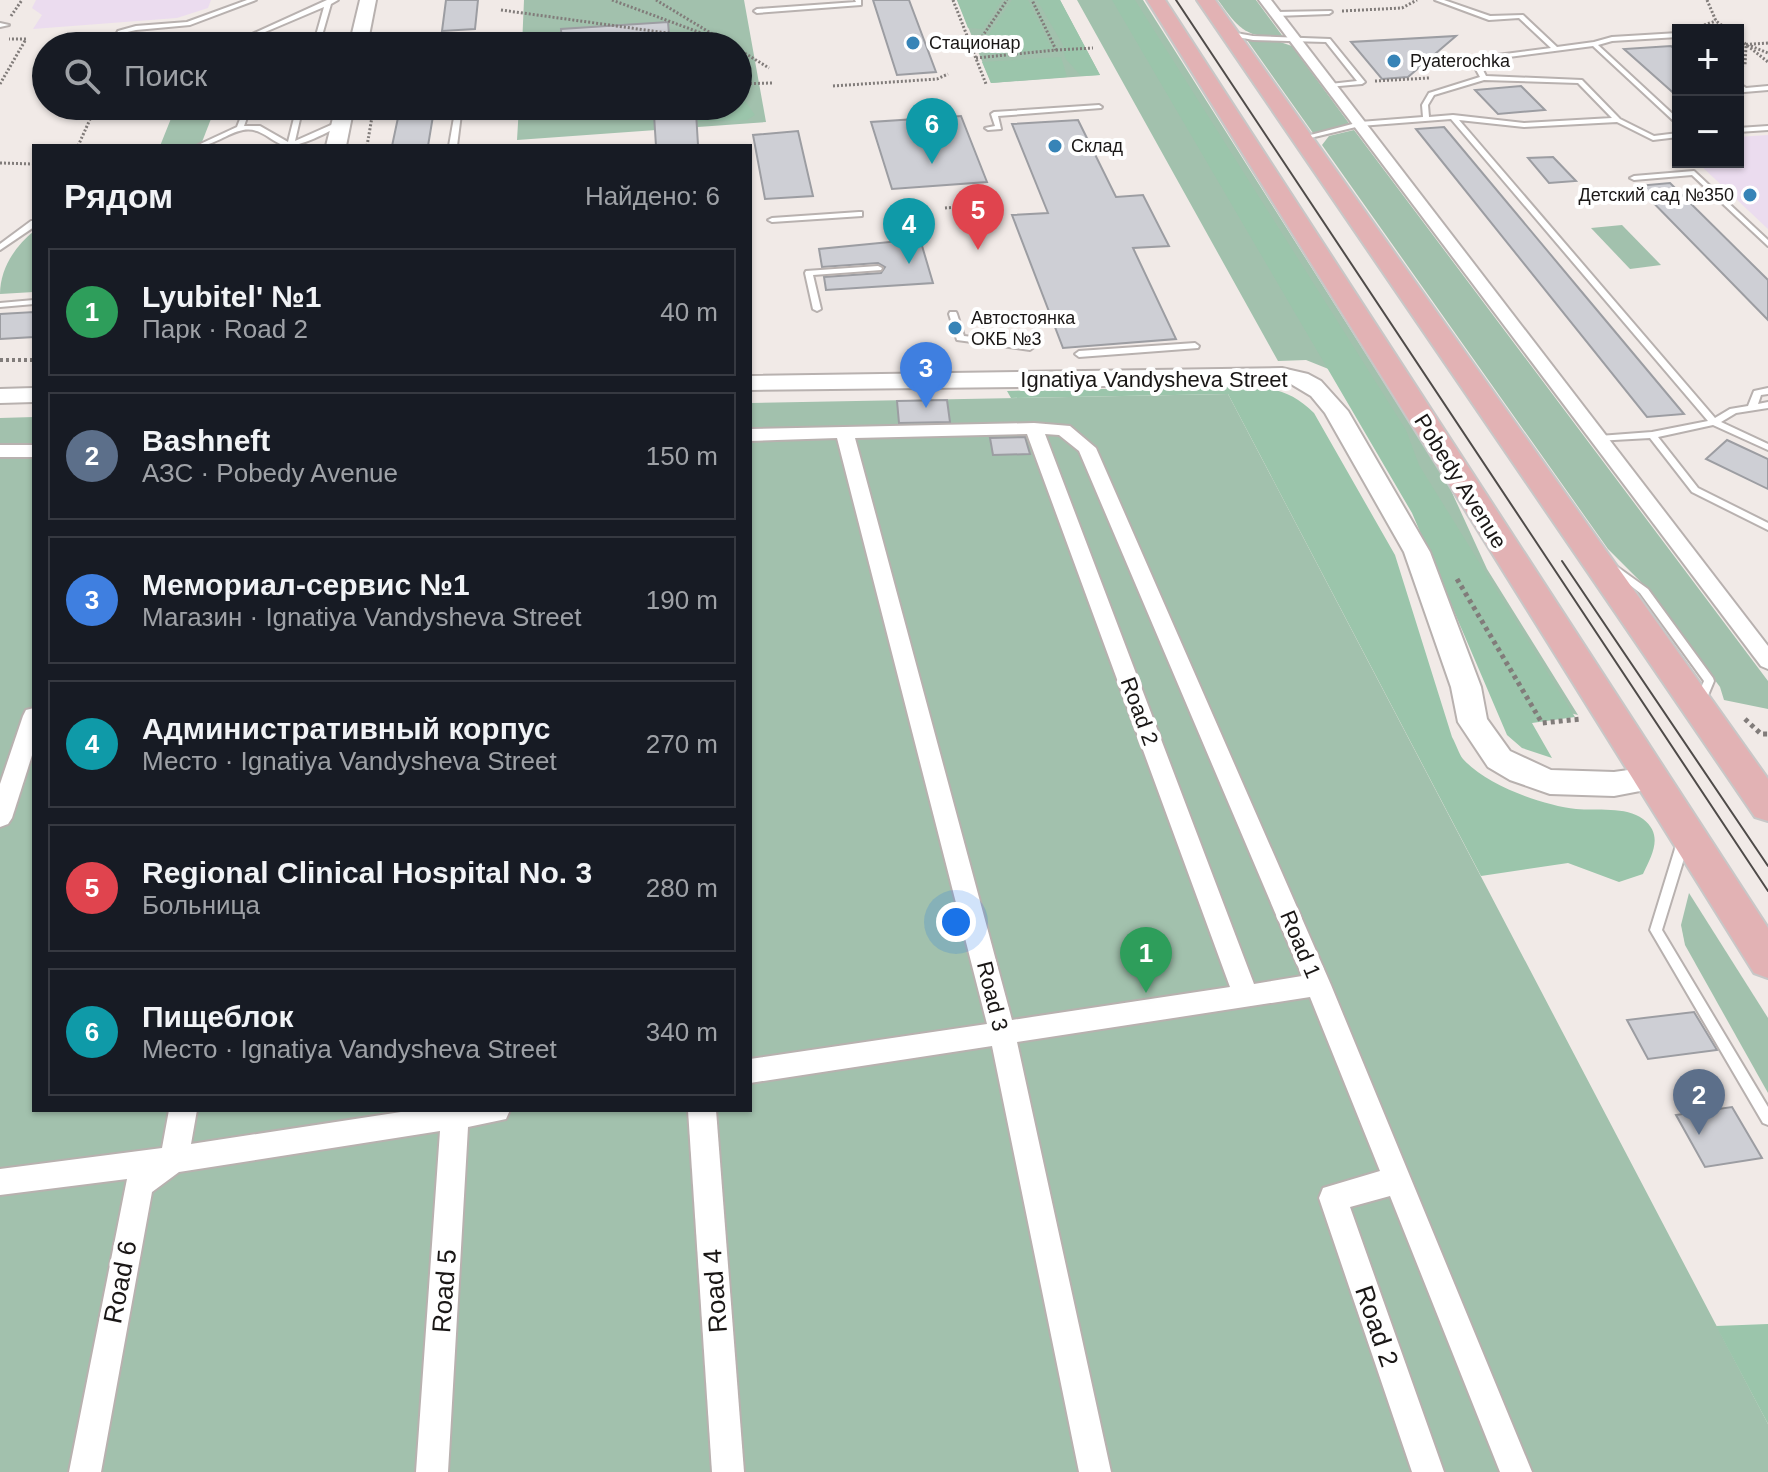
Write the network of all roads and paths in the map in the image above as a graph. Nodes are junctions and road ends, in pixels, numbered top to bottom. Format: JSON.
{"nodes":[{"id":1,"x":253,"y":0,"type":"edge"},
{"id":2,"x":368,"y":0,"type":"edge"},
{"id":3,"x":612,"y":0,"type":"edge"},
{"id":4,"x":656,"y":0,"type":"edge"},
{"id":5,"x":858,"y":0,"type":"edge"},
{"id":6,"x":953,"y":0,"type":"edge"},
{"id":7,"x":1007,"y":0,"type":"edge"},
{"id":8,"x":1032,"y":0,"type":"edge"},
{"id":9,"x":1156,"y":0,"type":"edge"},
{"id":10,"x":1206,"y":0,"type":"edge"},
{"id":11,"x":1265,"y":0,"type":"edge"},
{"id":12,"x":1417,"y":0,"type":"edge"},
{"id":13,"x":1438,"y":0,"type":"edge"},
{"id":14,"x":1707,"y":0,"type":"edge"},
{"id":15,"x":330,"y":1,"type":"edge"},
{"id":16,"x":501,"y":10,"type":"dead end"},
{"id":17,"x":757,"y":11,"type":"dead end"},
{"id":18,"x":1329,"y":12,"type":"joint"},
{"id":19,"x":1276,"y":14,"type":"junction"},
{"id":20,"x":1716,"y":21,"type":"junction"},
{"id":21,"x":1707,"y":24,"type":"edge"},
{"id":22,"x":1720,"y":24,"type":"edge"},
{"id":23,"x":120,"y":32,"type":"edge"},
{"id":24,"x":260,"y":32,"type":"edge"},
{"id":25,"x":320,"y":32,"type":"edge"},
{"id":26,"x":361,"y":32,"type":"edge"},
{"id":27,"x":660,"y":32,"type":"edge"},
{"id":28,"x":700,"y":32,"type":"edge"},
{"id":29,"x":710,"y":32,"type":"edge"},
{"id":30,"x":1230,"y":34,"type":"junction"},
{"id":31,"x":1672,"y":35,"type":"edge"},
{"id":32,"x":14,"y":40,"type":"dead end"},
{"id":33,"x":1296,"y":41,"type":"junction"},
{"id":34,"x":1768,"y":43,"type":"edge"},
{"id":35,"x":1594,"y":44,"type":"junction"},
{"id":36,"x":1746,"y":45,"type":"junction"},
{"id":37,"x":1093,"y":48,"type":"dead end"},
{"id":38,"x":1556,"y":49,"type":"junction"},
{"id":39,"x":973,"y":50,"type":"junction"},
{"id":40,"x":1056,"y":50,"type":"junction"},
{"id":41,"x":1768,"y":53,"type":"edge"},
{"id":42,"x":752,"y":58,"type":"edge"},
{"id":43,"x":976,"y":58,"type":"junction"},
{"id":44,"x":1768,"y":62,"type":"edge"},
{"id":45,"x":1744,"y":65,"type":"edge"},
{"id":46,"x":769,"y":68,"type":"dead end"},
{"id":47,"x":948,"y":74,"type":"dead end"},
{"id":48,"x":1434,"y":75,"type":"dead end"},
{"id":49,"x":1484,"y":78,"type":"junction"},
{"id":50,"x":1377,"y":81,"type":"dead end"},
{"id":51,"x":772,"y":83,"type":"dead end"},
{"id":52,"x":0,"y":84,"type":"edge"},
{"id":53,"x":752,"y":84,"type":"edge"},
{"id":54,"x":986,"y":84,"type":"dead end"},
{"id":55,"x":833,"y":86,"type":"dead end"},
{"id":56,"x":1330,"y":86,"type":"junction"},
{"id":57,"x":1768,"y":88,"type":"edge"},
{"id":58,"x":1744,"y":90,"type":"edge"},
{"id":59,"x":1099,"y":107,"type":"dead end"},
{"id":60,"x":1453,"y":117,"type":"junction"},
{"id":61,"x":1672,"y":117,"type":"edge"},
{"id":62,"x":1426,"y":118,"type":"junction"},
{"id":63,"x":89,"y":120,"type":"edge"},
{"id":64,"x":243,"y":120,"type":"edge"},
{"id":65,"x":296,"y":120,"type":"edge"},
{"id":66,"x":332,"y":120,"type":"edge"},
{"id":67,"x":345,"y":120,"type":"edge"},
{"id":68,"x":372,"y":120,"type":"edge"},
{"id":69,"x":457,"y":120,"type":"edge"},
{"id":70,"x":1618,"y":120,"type":"junction"},
{"id":71,"x":1360,"y":124,"type":"junction"},
{"id":72,"x":240,"y":128,"type":"junction"},
{"id":73,"x":988,"y":128,"type":"dead end"},
{"id":74,"x":1768,"y":128,"type":"edge"},
{"id":75,"x":1744,"y":130,"type":"edge"},
{"id":76,"x":1672,"y":136,"type":"edge"},
{"id":77,"x":1302,"y":138,"type":"junction"},
{"id":78,"x":79,"y":144,"type":"edge"},
{"id":79,"x":204,"y":144,"type":"edge"},
{"id":80,"x":287,"y":144,"type":"edge"},
{"id":81,"x":290,"y":144,"type":"edge"},
{"id":82,"x":293,"y":144,"type":"edge"},
{"id":83,"x":337,"y":144,"type":"edge"},
{"id":84,"x":367,"y":144,"type":"edge"},
{"id":85,"x":453,"y":144,"type":"edge"},
{"id":86,"x":0,"y":163,"type":"edge"},
{"id":87,"x":32,"y":164,"type":"edge"},
{"id":88,"x":1634,"y":178,"type":"dead end"},
{"id":89,"x":945,"y":208,"type":"dead end"},
{"id":90,"x":979,"y":209,"type":"dead end"},
{"id":91,"x":859,"y":214,"type":"dead end"},
{"id":92,"x":772,"y":220,"type":"dead end"},
{"id":93,"x":32,"y":224,"type":"edge"},
{"id":94,"x":1768,"y":244,"type":"edge"},
{"id":95,"x":0,"y":248,"type":"edge"},
{"id":96,"x":878,"y":268,"type":"dead end"},
{"id":97,"x":32,"y":302,"type":"edge"},
{"id":98,"x":0,"y":305,"type":"edge"},
{"id":99,"x":817,"y":309,"type":"dead end"},
{"id":100,"x":953,"y":314,"type":"dead end"},
{"id":101,"x":1195,"y":346,"type":"dead end"},
{"id":102,"x":1030,"y":347,"type":"dead end"},
{"id":103,"x":1079,"y":354,"type":"dead end"},
{"id":104,"x":0,"y":360,"type":"edge"},
{"id":105,"x":32,"y":360,"type":"edge"},
{"id":106,"x":752,"y":383,"type":"edge"},
{"id":107,"x":1768,"y":391,"type":"edge"},
{"id":108,"x":32,"y":395,"type":"edge"},
{"id":109,"x":0,"y":396,"type":"edge"},
{"id":110,"x":1768,"y":405,"type":"edge"},
{"id":111,"x":1752,"y":408,"type":"junction"},
{"id":112,"x":1714,"y":422,"type":"junction"},
{"id":113,"x":1034,"y":428,"type":"junction"},
{"id":114,"x":845,"y":433,"type":"junction"},
{"id":115,"x":752,"y":435,"type":"edge"},
{"id":116,"x":1652,"y":435,"type":"junction"},
{"id":117,"x":1599,"y":439,"type":"junction"},
{"id":118,"x":1768,"y":447,"type":"edge"},
{"id":119,"x":0,"y":451,"type":"edge"},
{"id":120,"x":32,"y":451,"type":"edge"},
{"id":121,"x":1768,"y":527,"type":"edge"},
{"id":122,"x":1455,"y":575,"type":"dead end"},
{"id":123,"x":1768,"y":661,"type":"edge"},
{"id":124,"x":1610,"y":717,"type":"junction"},
{"id":125,"x":32,"y":722,"type":"edge"},
{"id":126,"x":1650,"y":779,"type":"junction"},
{"id":127,"x":1768,"y":807,"type":"edge"},
{"id":128,"x":0,"y":818,"type":"edge"},
{"id":129,"x":1685,"y":834,"type":"junction"},
{"id":130,"x":1768,"y":961,"type":"edge"},
{"id":131,"x":1318,"y":985,"type":"junction"},
{"id":132,"x":1245,"y":994,"type":"junction"},
{"id":133,"x":1002,"y":1032,"type":"junction"},
{"id":134,"x":752,"y":1071,"type":"edge"},
{"id":135,"x":183,"y":1112,"type":"edge"},
{"id":136,"x":702,"y":1112,"type":"edge"},
{"id":137,"x":455,"y":1113,"type":"edge"},
{"id":138,"x":1768,"y":1119,"type":"edge"},
{"id":139,"x":174,"y":1160,"type":"junction"},
{"id":140,"x":1397,"y":1180,"type":"junction"},
{"id":141,"x":0,"y":1182,"type":"edge"},
{"id":142,"x":85,"y":1472,"type":"edge"},
{"id":143,"x":432,"y":1472,"type":"edge"},
{"id":144,"x":728,"y":1472,"type":"edge"},
{"id":145,"x":1095,"y":1472,"type":"edge"},
{"id":146,"x":1428,"y":1472,"type":"edge"},
{"id":147,"x":1516,"y":1472,"type":"edge"}],
"edges":[{"from":1,"to":23,"type":"lane"},
{"from":2,"to":26,"type":"street"},
{"from":3,"to":28,"type":"path"},
{"from":4,"to":29,"type":"path"},
{"from":5,"to":17,"type":"lane"},
{"from":6,"to":39,"type":"path"},
{"from":7,"to":39,"type":"path"},
{"from":8,"to":40,"type":"path"},
{"from":9,"to":124,"type":"main road","name":"Pobedy Avenue"},
{"from":10,"to":30,"type":"main road"},
{"from":11,"to":19,"type":"street"},
{"from":12,"to":18,"type":"path"},
{"from":13,"to":38,"type":"lane"},
{"from":14,"to":20,"type":"path"},
{"from":15,"to":24,"type":"lane"},
{"from":15,"to":25,"type":"lane"},
{"from":16,"to":27,"type":"path"},
{"from":18,"to":19,"type":"lane"},
{"from":19,"to":33,"type":"street"},
{"from":20,"to":21,"type":"path"},
{"from":20,"to":22,"type":"path"},
{"from":30,"to":33,"type":"lane"},
{"from":30,"to":77,"type":"main road"},
{"from":31,"to":35,"type":"lane"},
{"from":32,"to":52,"type":"path"},
{"from":33,"to":56,"type":"street"},
{"from":33,"to":56,"type":"lane"},
{"from":34,"to":36,"type":"path"},
{"from":35,"to":38,"type":"lane"},
{"from":35,"to":61,"type":"lane"},
{"from":36,"to":41,"type":"path"},
{"from":36,"to":44,"type":"path"},
{"from":36,"to":45,"type":"path"},
{"from":37,"to":40,"type":"path"},
{"from":38,"to":49,"type":"lane"},
{"from":39,"to":43,"type":"path"},
{"from":40,"to":43,"type":"path"},
{"from":42,"to":46,"type":"path"},
{"from":43,"to":54,"type":"path"},
{"from":47,"to":55,"type":"path"},
{"from":48,"to":50,"type":"path"},
{"from":49,"to":62,"type":"lane"},
{"from":49,"to":70,"type":"lane"},
{"from":51,"to":53,"type":"path"},
{"from":56,"to":71,"type":"street"},
{"from":57,"to":58,"type":"lane"},
{"from":59,"to":73,"type":"lane"},
{"from":60,"to":62,"type":"lane"},
{"from":60,"to":70,"type":"lane"},
{"from":60,"to":112,"type":"lane"},
{"from":62,"to":71,"type":"lane"},
{"from":63,"to":78,"type":"path"},
{"from":64,"to":72,"type":"lane"},
{"from":65,"to":81,"type":"lane"},
{"from":66,"to":82,"type":"lane"},
{"from":67,"to":83,"type":"street"},
{"from":68,"to":84,"type":"path"},
{"from":69,"to":85,"type":"lane"},
{"from":70,"to":76,"type":"lane"},
{"from":71,"to":77,"type":"lane"},
{"from":71,"to":117,"type":"street"},
{"from":72,"to":79,"type":"lane"},
{"from":72,"to":80,"type":"lane"},
{"from":74,"to":75,"type":"lane"},
{"from":77,"to":127,"type":"main road"},
{"from":86,"to":87,"type":"path"},
{"from":88,"to":94,"type":"lane"},
{"from":89,"to":90,"type":"path"},
{"from":91,"to":92,"type":"lane"},
{"from":93,"to":95,"type":"lane"},
{"from":96,"to":99,"type":"lane"},
{"from":97,"to":98,"type":"lane"},
{"from":100,"to":102,"type":"lane"},
{"from":101,"to":103,"type":"lane"},
{"from":104,"to":105,"type":"path"},
{"from":106,"to":126,"type":"street","name":"Ignatiya Vandysheva Street"},
{"from":107,"to":111,"type":"lane"},
{"from":108,"to":109,"type":"street"},
{"from":110,"to":111,"type":"lane"},
{"from":111,"to":112,"type":"lane"},
{"from":112,"to":116,"type":"lane"},
{"from":112,"to":118,"type":"lane"},
{"from":113,"to":114,"type":"street"},
{"from":113,"to":131,"type":"street","name":"Road 1"},
{"from":113,"to":132,"type":"street","name":"Road 2"},
{"from":114,"to":115,"type":"street"},
{"from":114,"to":133,"type":"street","name":"Road 3"},
{"from":116,"to":117,"type":"lane"},
{"from":116,"to":121,"type":"lane"},
{"from":117,"to":123,"type":"street"},
{"from":119,"to":120,"type":"street"},
{"from":122,"to":124,"type":"path"},
{"from":124,"to":126,"type":"main road","name":"Pobedy Avenue"},
{"from":125,"to":128,"type":"street"},
{"from":126,"to":129,"type":"main road","name":"Pobedy Avenue"},
{"from":129,"to":130,"type":"main road","name":"Pobedy Avenue"},
{"from":129,"to":138,"type":"lane"},
{"from":131,"to":132,"type":"street"},
{"from":131,"to":140,"type":"street","name":"Road 1"},
{"from":132,"to":133,"type":"street"},
{"from":133,"to":134,"type":"street"},
{"from":133,"to":145,"type":"street","name":"Road 3"},
{"from":135,"to":139,"type":"street"},
{"from":136,"to":144,"type":"street","name":"Road 4"},
{"from":137,"to":139,"type":"street"},
{"from":137,"to":143,"type":"street","name":"Road 5"},
{"from":139,"to":141,"type":"street"},
{"from":139,"to":142,"type":"street","name":"Road 6"},
{"from":140,"to":146,"type":"street","name":"Road 2"},
{"from":140,"to":147,"type":"street","name":"Road 1"}]}
